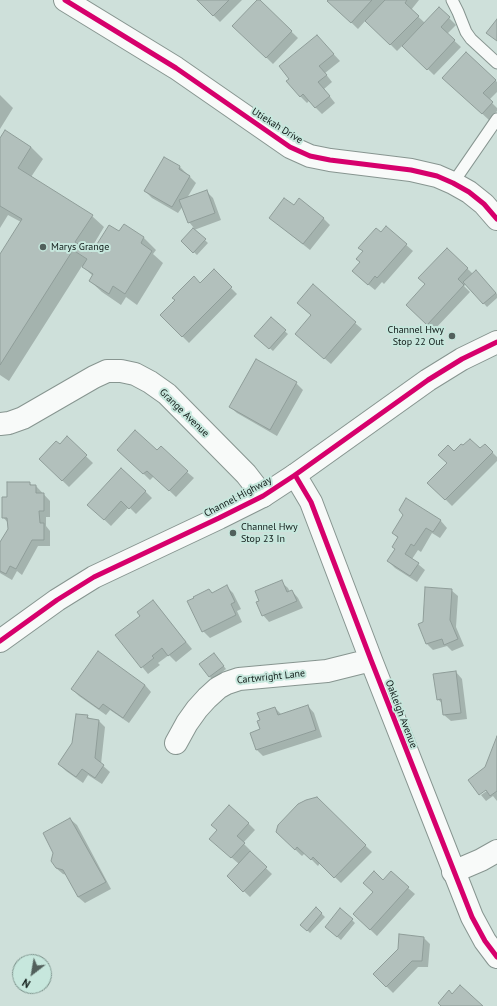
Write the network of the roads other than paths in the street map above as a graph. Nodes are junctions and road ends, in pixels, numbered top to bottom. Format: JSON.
{"nodes":[{"id":1,"x":65,"y":0,"type":"edge"},
{"id":2,"x":452,"y":0,"type":"edge"},
{"id":3,"x":497,"y":63,"type":"edge"},
{"id":4,"x":497,"y":119,"type":"edge"},
{"id":5,"x":453,"y":183,"type":"junction"},
{"id":6,"x":497,"y":219,"type":"edge"},
{"id":7,"x":497,"y":342,"type":"edge"},
{"id":8,"x":0,"y":424,"type":"edge"},
{"id":9,"x":295,"y":475,"type":"junction"},
{"id":10,"x":263,"y":496,"type":"junction"},
{"id":11,"x":0,"y":641,"type":"edge"},
{"id":12,"x":371,"y":660,"type":"junction"},
{"id":13,"x":176,"y":743,"type":"dead end"},
{"id":14,"x":497,"y":851,"type":"edge"},
{"id":15,"x":453,"y":872,"type":"junction"},
{"id":16,"x":497,"y":957,"type":"edge"}],
"edges":[{"from":1,"to":5,"type":"street","name":"Utiekah Drive"},
{"from":2,"to":3,"type":"lane"},
{"from":4,"to":5,"type":"lane"},
{"from":5,"to":6,"type":"street","name":"Utiekah Drive"},
{"from":7,"to":9,"type":"street","name":"Channel Highway"},
{"from":8,"to":10,"type":"street","name":"Grange Avenue"},
{"from":9,"to":10,"type":"street","name":"Channel Highway"},
{"from":9,"to":12,"type":"street","name":"Oakleigh Avenue"},
{"from":10,"to":11,"type":"street","name":"Channel Highway"},
{"from":12,"to":13,"type":"street","name":"Cartwright Lane"},
{"from":12,"to":15,"type":"street","name":"Oakleigh Avenue"},
{"from":14,"to":15,"type":"street"},
{"from":15,"to":16,"type":"street","name":"Oakleigh Avenue"}]}
